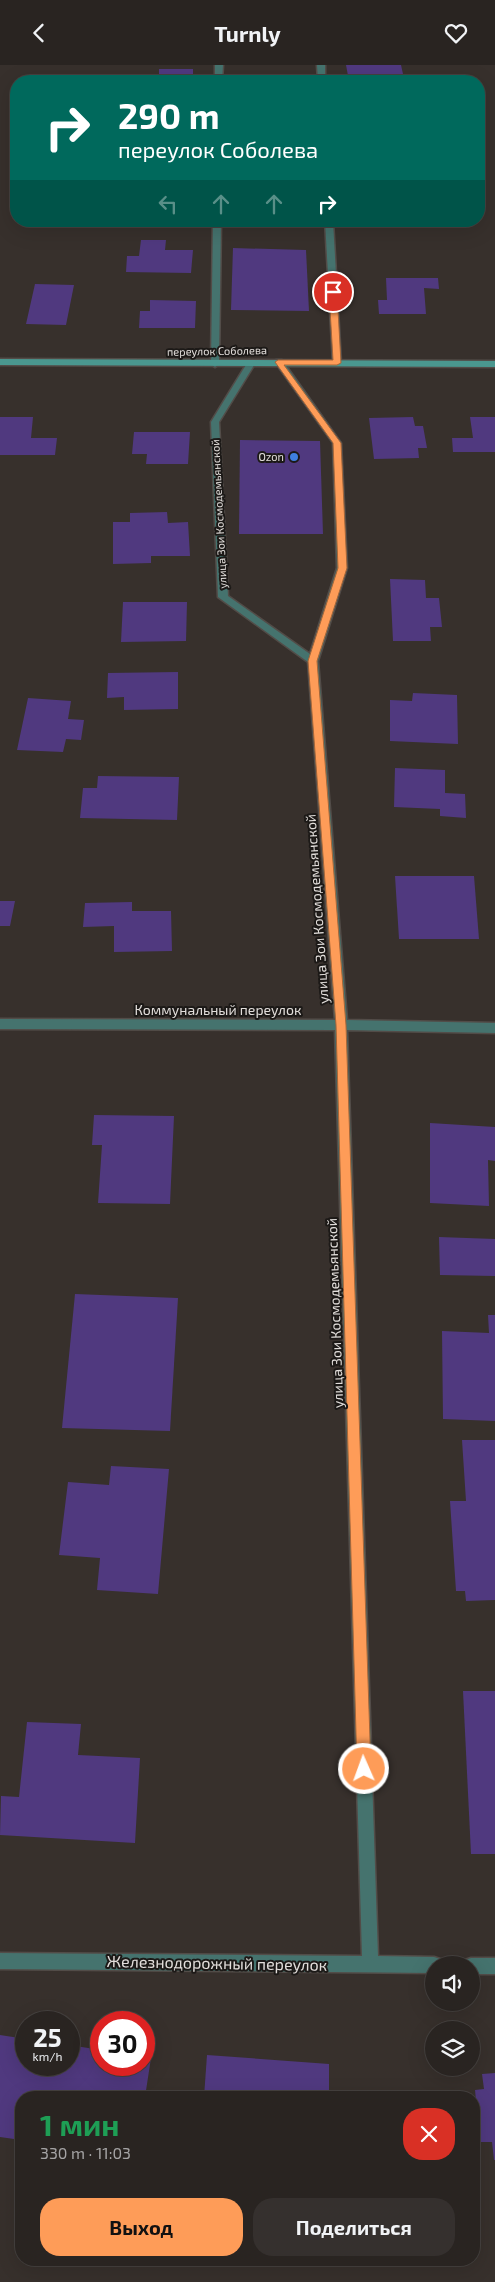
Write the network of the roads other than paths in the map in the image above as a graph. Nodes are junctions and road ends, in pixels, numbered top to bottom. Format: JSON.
{"nodes":[{"id":1,"x":217,"y":227,"type":"edge"},
{"id":2,"x":329,"y":227,"type":"edge"},
{"id":3,"x":0,"y":362,"type":"edge"},
{"id":4,"x":252,"y":362,"type":"junction"},
{"id":5,"x":278,"y":362,"type":"junction"},
{"id":6,"x":337,"y":363,"type":"junction"},
{"id":7,"x":214,"y":364,"type":"junction"},
{"id":8,"x":495,"y":364,"type":"edge"},
{"id":9,"x":313,"y":661,"type":"junction"},
{"id":10,"x":0,"y":1024,"type":"edge"},
{"id":11,"x":341,"y":1025,"type":"junction"},
{"id":12,"x":495,"y":1028,"type":"edge"},
{"id":13,"x":0,"y":1961,"type":"edge"},
{"id":14,"x":370,"y":1964,"type":"junction"},
{"id":15,"x":425,"y":1965,"type":"edge"},
{"id":16,"x":480,"y":1966,"type":"edge"},
{"id":17,"x":495,"y":1966,"type":"edge"}],
"edges":[{"from":1,"to":7,"type":"street"},
{"from":2,"to":6,"type":"street"},
{"from":3,"to":7,"type":"main road","name":"переулок Соболева"},
{"from":4,"to":5,"type":"main road","name":"переулок Соболева"},
{"from":4,"to":7,"type":"main road","name":"переулок Соболева"},
{"from":4,"to":9,"type":"street","name":"улица Зои Космодемьянской"},
{"from":5,"to":6,"type":"main road","name":"переулок Соболева"},
{"from":5,"to":9,"type":"street","name":"улица Зои Космодемьянской"},
{"from":6,"to":8,"type":"main road","name":"переулок Соболева"},
{"from":9,"to":11,"type":"street","name":"улица Зои Космодемьянской"},
{"from":10,"to":11,"type":"street","name":"Коммунальный переулок"},
{"from":11,"to":12,"type":"street","name":"Коммунальный переулок"},
{"from":11,"to":14,"type":"street","name":"улица Зои Космодемьянской"},
{"from":13,"to":14,"type":"street","name":"Железнодорожный переулок"},
{"from":14,"to":15,"type":"street","name":"Железнодорожный переулок"},
{"from":16,"to":17,"type":"street"}]}
